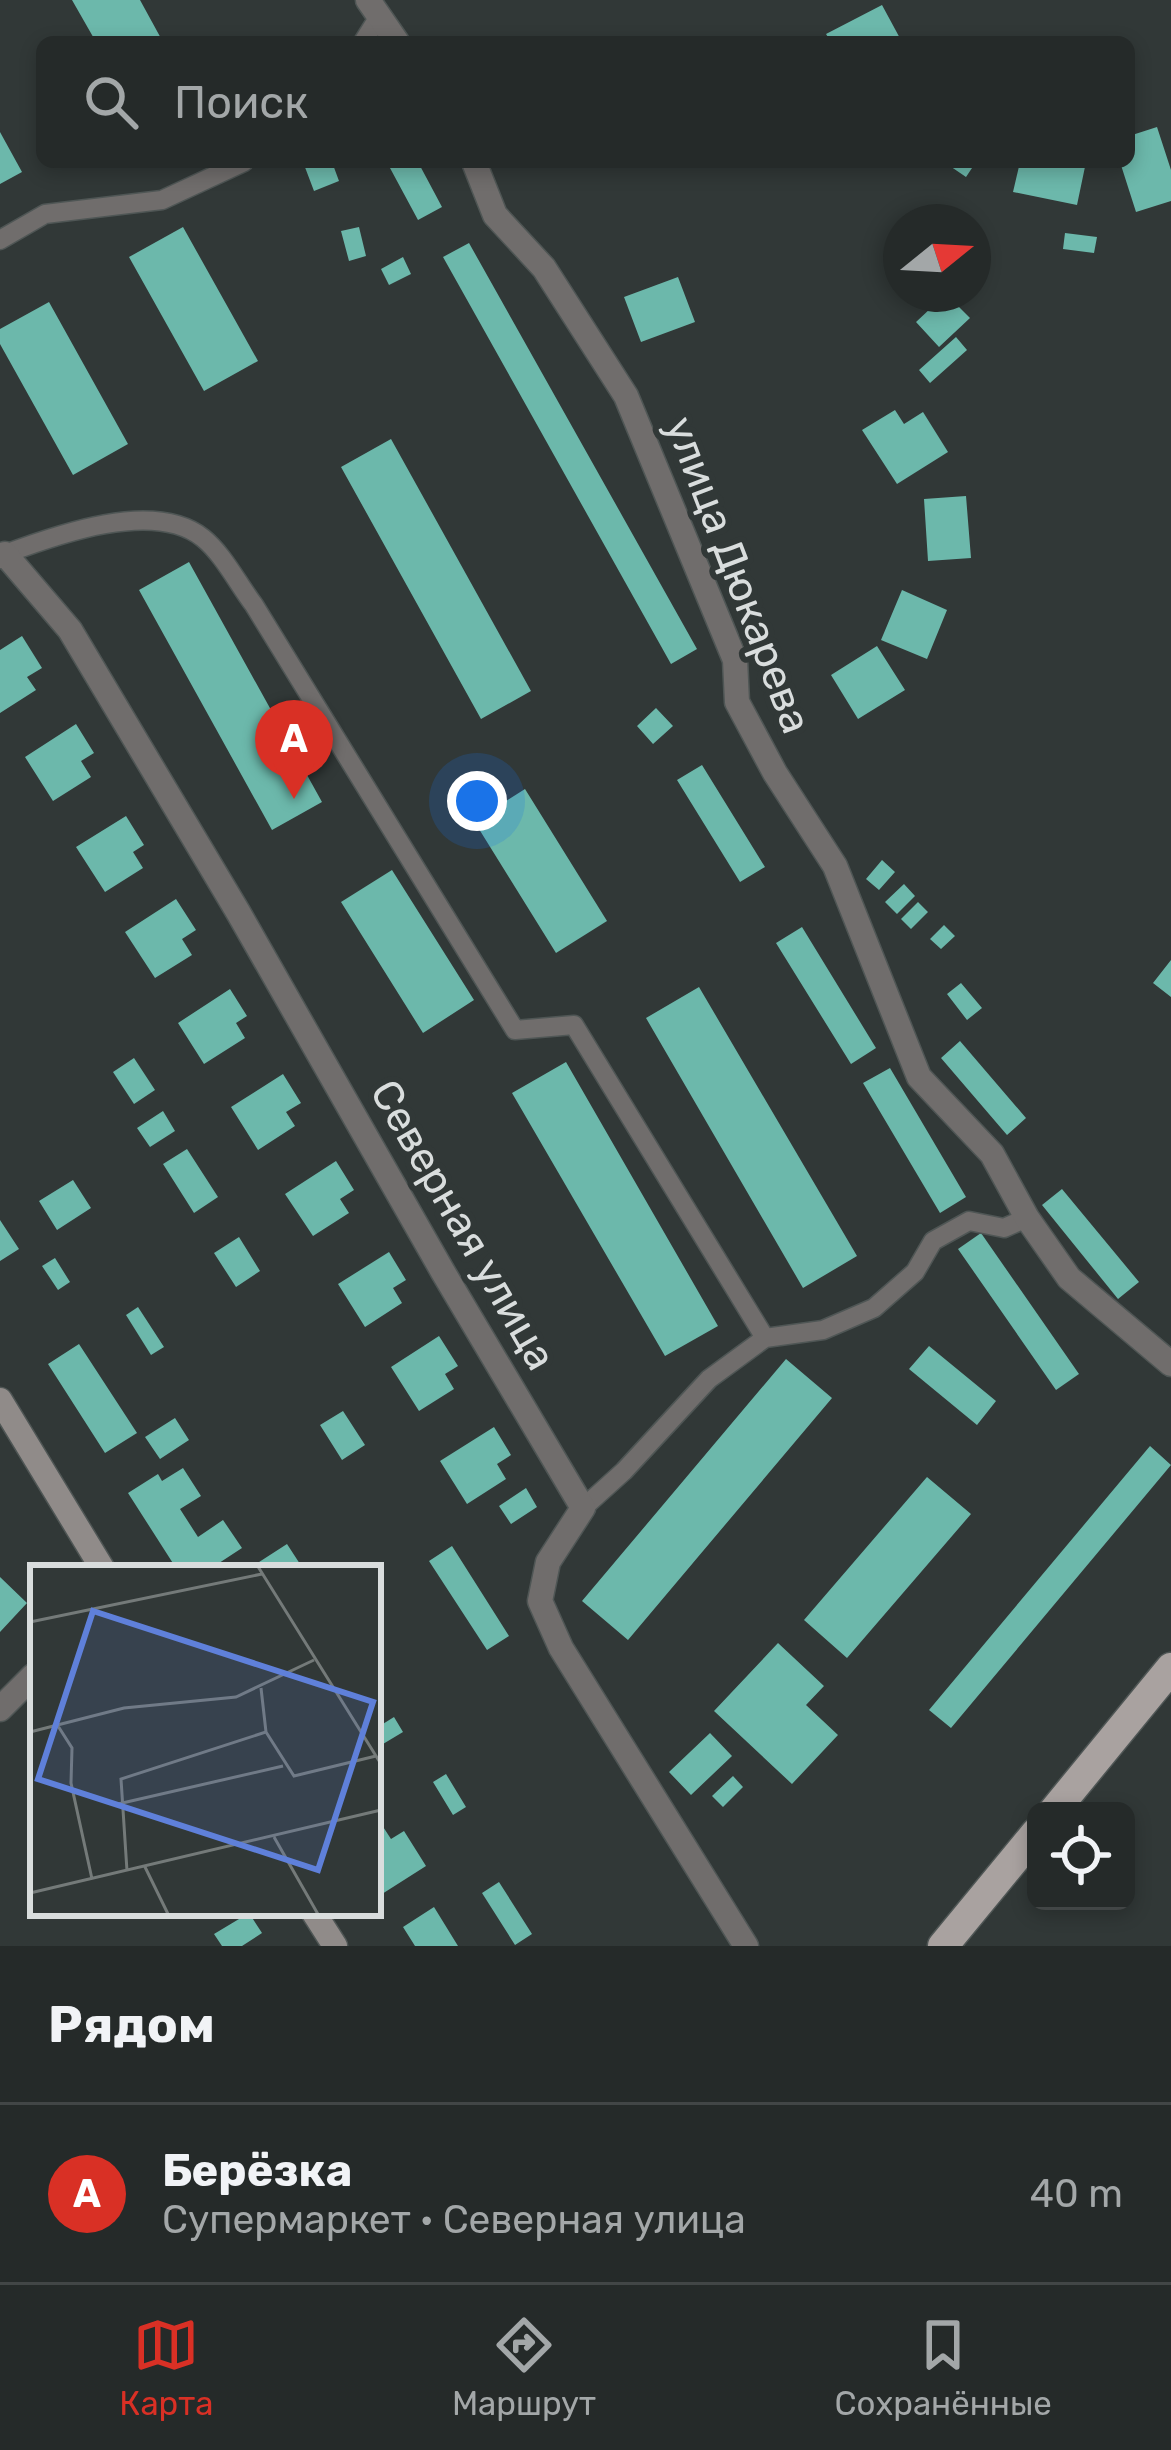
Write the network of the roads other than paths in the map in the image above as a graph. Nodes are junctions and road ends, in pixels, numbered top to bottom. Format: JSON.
{"nodes":[{"id":1,"x":373,"y":9,"type":"edge"},
{"id":2,"x":393,"y":36,"type":"edge"},
{"id":3,"x":231,"y":168,"type":"edge"},
{"id":4,"x":476,"y":168,"type":"edge"},
{"id":5,"x":0,"y":240,"type":"edge"},
{"id":6,"x":3,"y":555,"type":"edge"},
{"id":7,"x":1028,"y":1218,"type":"junction"},
{"id":8,"x":765,"y":1338,"type":"junction"},
{"id":9,"x":1171,"y":1364,"type":"edge"},
{"id":10,"x":0,"y":1400,"type":"edge"},
{"id":11,"x":584,"y":1508,"type":"junction"},
{"id":12,"x":100,"y":1565,"type":"edge"},
{"id":13,"x":1171,"y":1668,"type":"edge"},
{"id":14,"x":30,"y":1679,"type":"edge"},
{"id":15,"x":0,"y":1709,"type":"edge"},
{"id":16,"x":1061,"y":1802,"type":"edge"},
{"id":17,"x":1027,"y":1844,"type":"edge"},
{"id":18,"x":316,"y":1916,"type":"edge"},
{"id":19,"x":335,"y":1946,"type":"edge"},
{"id":20,"x":746,"y":1946,"type":"edge"},
{"id":21,"x":943,"y":1946,"type":"edge"}],
"edges":[{"from":1,"to":2,"type":"street"},
{"from":3,"to":5,"type":"lane"},
{"from":4,"to":7,"type":"street","name":"улица Дюкарева"},
{"from":6,"to":8,"type":"lane"},
{"from":6,"to":11,"type":"street","name":"Северная улица"},
{"from":7,"to":8,"type":"lane"},
{"from":7,"to":9,"type":"street","name":"улица Дюкарева"},
{"from":8,"to":11,"type":"lane"},
{"from":10,"to":12,"type":"street"},
{"from":11,"to":20,"type":"street"},
{"from":13,"to":16,"type":"main road"},
{"from":14,"to":15,"type":"street"},
{"from":17,"to":21,"type":"main road"},
{"from":18,"to":19,"type":"street"}]}
